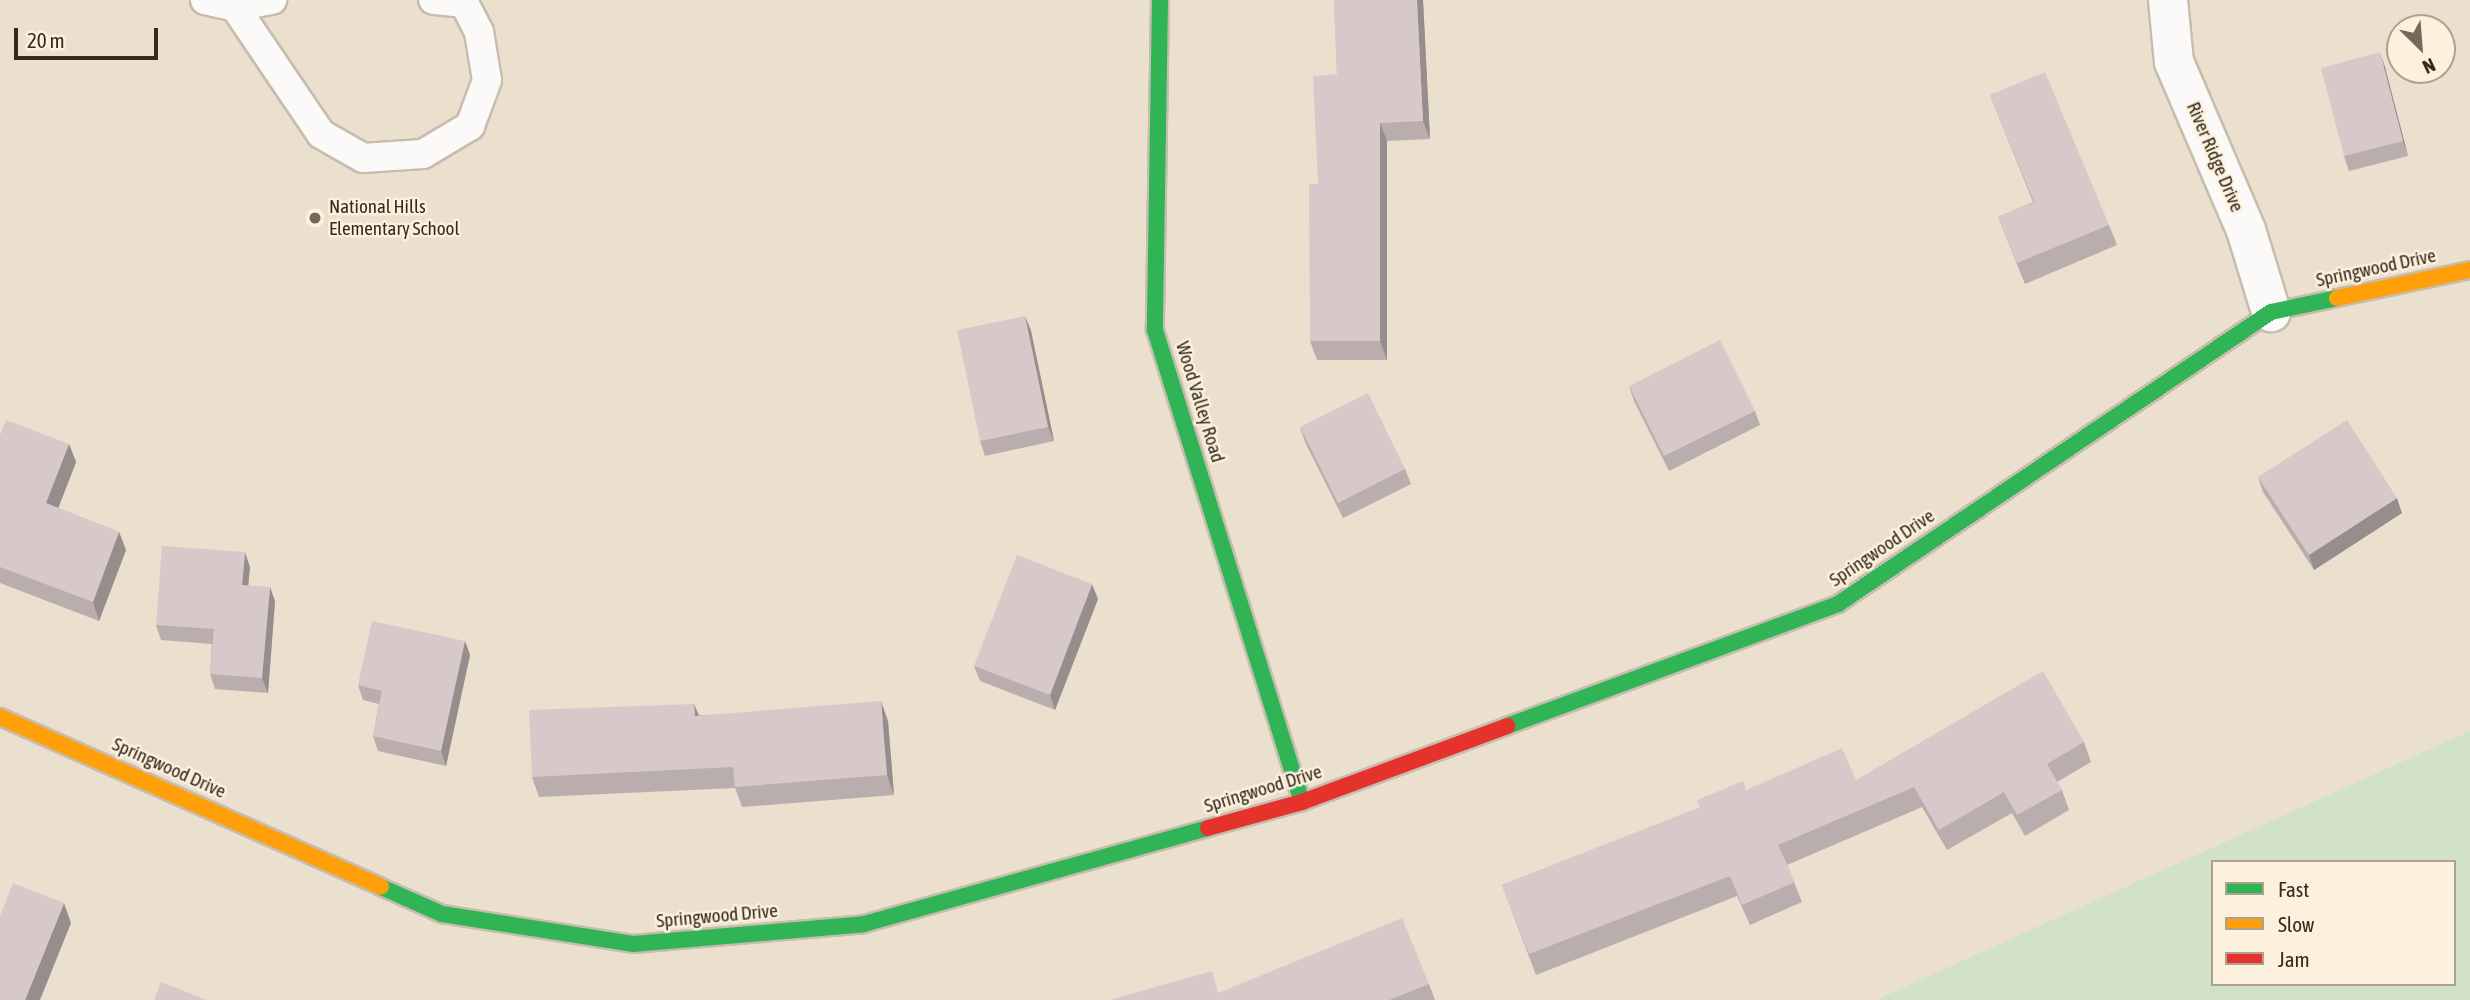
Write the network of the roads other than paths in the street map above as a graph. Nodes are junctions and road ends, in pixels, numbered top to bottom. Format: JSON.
{"nodes":[{"id":1,"x":205,"y":0,"type":"edge"},
{"id":2,"x":272,"y":0,"type":"edge"},
{"id":3,"x":433,"y":0,"type":"edge"},
{"id":4,"x":1160,"y":0,"type":"edge"},
{"id":5,"x":2168,"y":0,"type":"edge"},
{"id":6,"x":466,"y":1,"type":"edge"},
{"id":7,"x":235,"y":7,"type":"junction"},
{"id":8,"x":2470,"y":270,"type":"edge"},
{"id":9,"x":2271,"y":312,"type":"junction"},
{"id":10,"x":0,"y":717,"type":"edge"},
{"id":11,"x":1302,"y":802,"type":"junction"}],
"edges":[{"from":1,"to":7,"type":"lane"},
{"from":2,"to":7,"type":"lane"},
{"from":3,"to":6,"type":"lane"},
{"from":4,"to":11,"type":"street","name":"Wood Valley Road"},
{"from":5,"to":9,"type":"street","name":"River Ridge Drive"},
{"from":6,"to":7,"type":"lane"},
{"from":8,"to":9,"type":"street","name":"Springwood Drive"},
{"from":9,"to":11,"type":"street","name":"Springwood Drive"},
{"from":10,"to":11,"type":"street","name":"Springwood Drive"}]}
